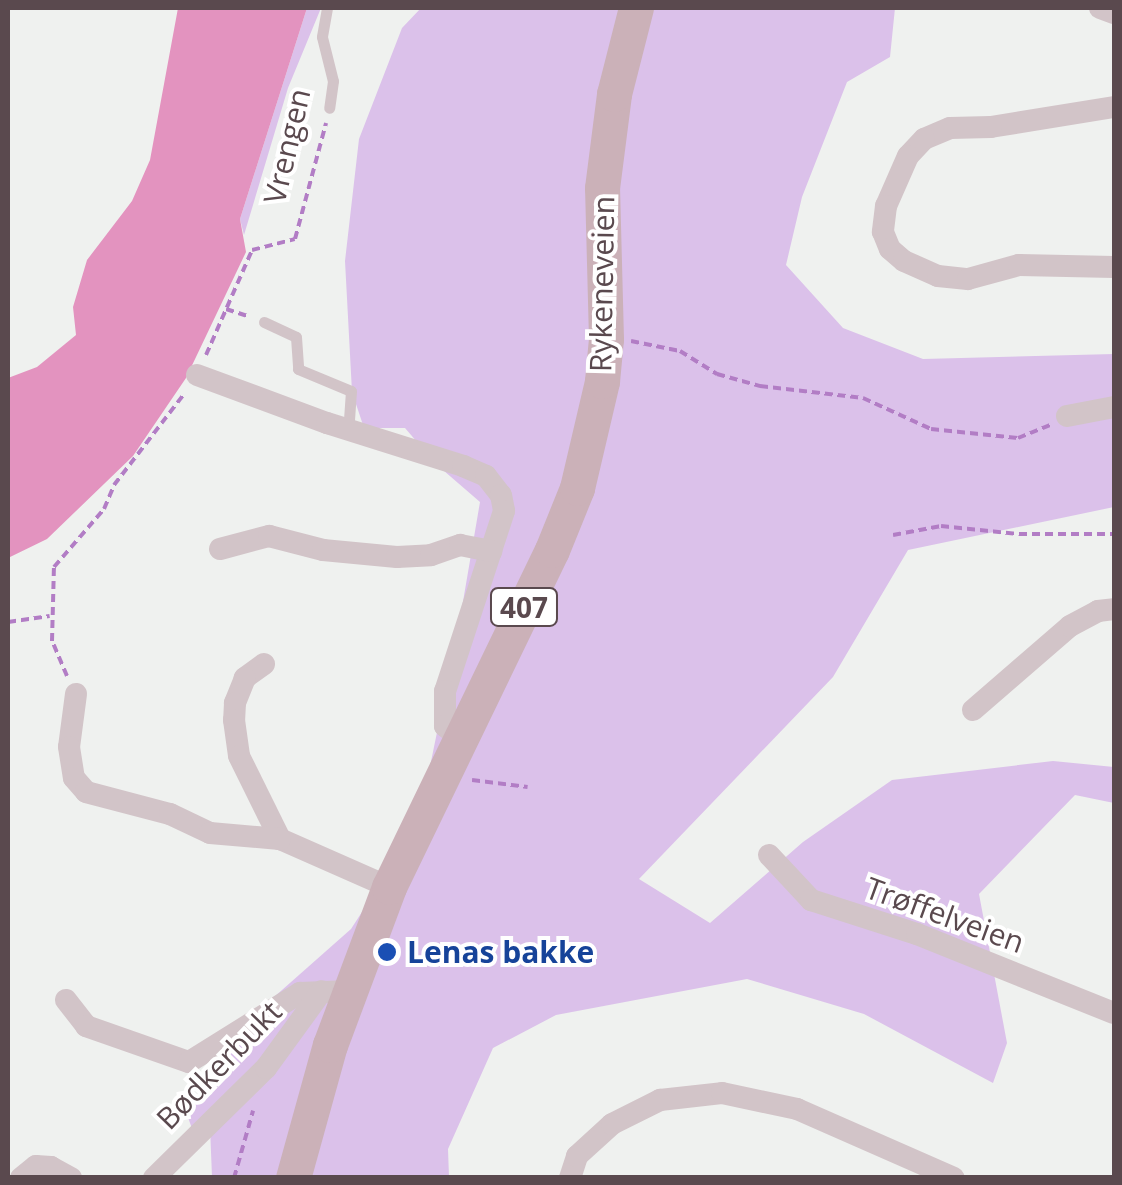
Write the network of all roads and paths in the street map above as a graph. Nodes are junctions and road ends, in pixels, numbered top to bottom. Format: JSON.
{"nodes":[{"id":1,"x":327,"y":8,"type":"edge"},
{"id":2,"x":636,"y":8,"type":"edge"},
{"id":3,"x":1100,"y":8,"type":"edge"},
{"id":4,"x":1114,"y":12,"type":"edge"},
{"id":5,"x":1114,"y":107,"type":"edge"},
{"id":6,"x":330,"y":108,"type":"joint"},
{"id":7,"x":1114,"y":268,"type":"edge"},
{"id":8,"x":226,"y":309,"type":"junction"},
{"id":9,"x":264,"y":322,"type":"joint"},
{"id":10,"x":606,"y":340,"type":"junction"},
{"id":11,"x":197,"y":375,"type":"junction"},
{"id":12,"x":1114,"y":407,"type":"edge"},
{"id":13,"x":1067,"y":416,"type":"joint"},
{"id":14,"x":348,"y":430,"type":"junction"},
{"id":15,"x":1114,"y":534,"type":"edge"},
{"id":16,"x":893,"y":535,"type":"dead end"},
{"id":17,"x":220,"y":550,"type":"dead end"},
{"id":18,"x":490,"y":551,"type":"junction"},
{"id":19,"x":1114,"y":609,"type":"edge"},
{"id":20,"x":50,"y":616,"type":"junction"},
{"id":21,"x":8,"y":622,"type":"edge"},
{"id":22,"x":264,"y":664,"type":"dead end"},
{"id":23,"x":76,"y":694,"type":"joint"},
{"id":24,"x":972,"y":710,"type":"dead end"},
{"id":25,"x":460,"y":739,"type":"junction"},
{"id":26,"x":472,"y":780,"type":"dead end"},
{"id":27,"x":528,"y":788,"type":"dead end"},
{"id":28,"x":280,"y":839,"type":"junction"},
{"id":29,"x":769,"y":855,"type":"dead end"},
{"id":30,"x":388,"y":887,"type":"junction"},
{"id":31,"x":336,"y":991,"type":"junction"},
{"id":32,"x":66,"y":1000,"type":"dead end"},
{"id":33,"x":1114,"y":1013,"type":"edge"},
{"id":34,"x":266,"y":1068,"type":"junction"},
{"id":35,"x":21,"y":1178,"type":"edge"},
{"id":36,"x":71,"y":1178,"type":"edge"},
{"id":37,"x":154,"y":1178,"type":"edge"},
{"id":38,"x":234,"y":1178,"type":"edge"},
{"id":39,"x":293,"y":1178,"type":"edge"},
{"id":40,"x":570,"y":1178,"type":"edge"},
{"id":41,"x":954,"y":1178,"type":"edge"}],
"edges":[{"from":1,"to":6,"type":"lane","name":"Vrengen"},
{"from":2,"to":10,"type":"main road","name":"Rykeneveien","number":"407"},
{"from":3,"to":4,"type":"street"},
{"from":5,"to":7,"type":"street"},
{"from":6,"to":8,"type":"path","name":"Vrengen"},
{"from":8,"to":9,"type":"path"},
{"from":8,"to":11,"type":"path","name":"Vrengen"},
{"from":9,"to":14,"type":"lane"},
{"from":10,"to":13,"type":"path"},
{"from":10,"to":25,"type":"main road","name":"Rykeneveien","number":"407"},
{"from":11,"to":14,"type":"street"},
{"from":11,"to":20,"type":"path","name":"Vrengen"},
{"from":12,"to":13,"type":"street"},
{"from":14,"to":18,"type":"street"},
{"from":15,"to":16,"type":"path"},
{"from":17,"to":18,"type":"street"},
{"from":18,"to":25,"type":"street"},
{"from":19,"to":24,"type":"street"},
{"from":20,"to":21,"type":"path"},
{"from":20,"to":23,"type":"path"},
{"from":22,"to":28,"type":"street"},
{"from":23,"to":28,"type":"street"},
{"from":25,"to":30,"type":"main road","name":"Rykeneveien","number":"407"},
{"from":26,"to":27,"type":"path"},
{"from":28,"to":30,"type":"street"},
{"from":29,"to":33,"type":"street","name":"Trøffelveien"},
{"from":30,"to":31,"type":"main road","name":"Rykeneveien","number":"407"},
{"from":31,"to":32,"type":"street"},
{"from":31,"to":34,"type":"street","name":"Bødkerbukt"},
{"from":31,"to":39,"type":"main road","name":"Rykeneveien","number":"407"},
{"from":34,"to":37,"type":"street","name":"Bødkerbukt"},
{"from":34,"to":38,"type":"path"},
{"from":35,"to":36,"type":"street"},
{"from":40,"to":41,"type":"street"}]}
